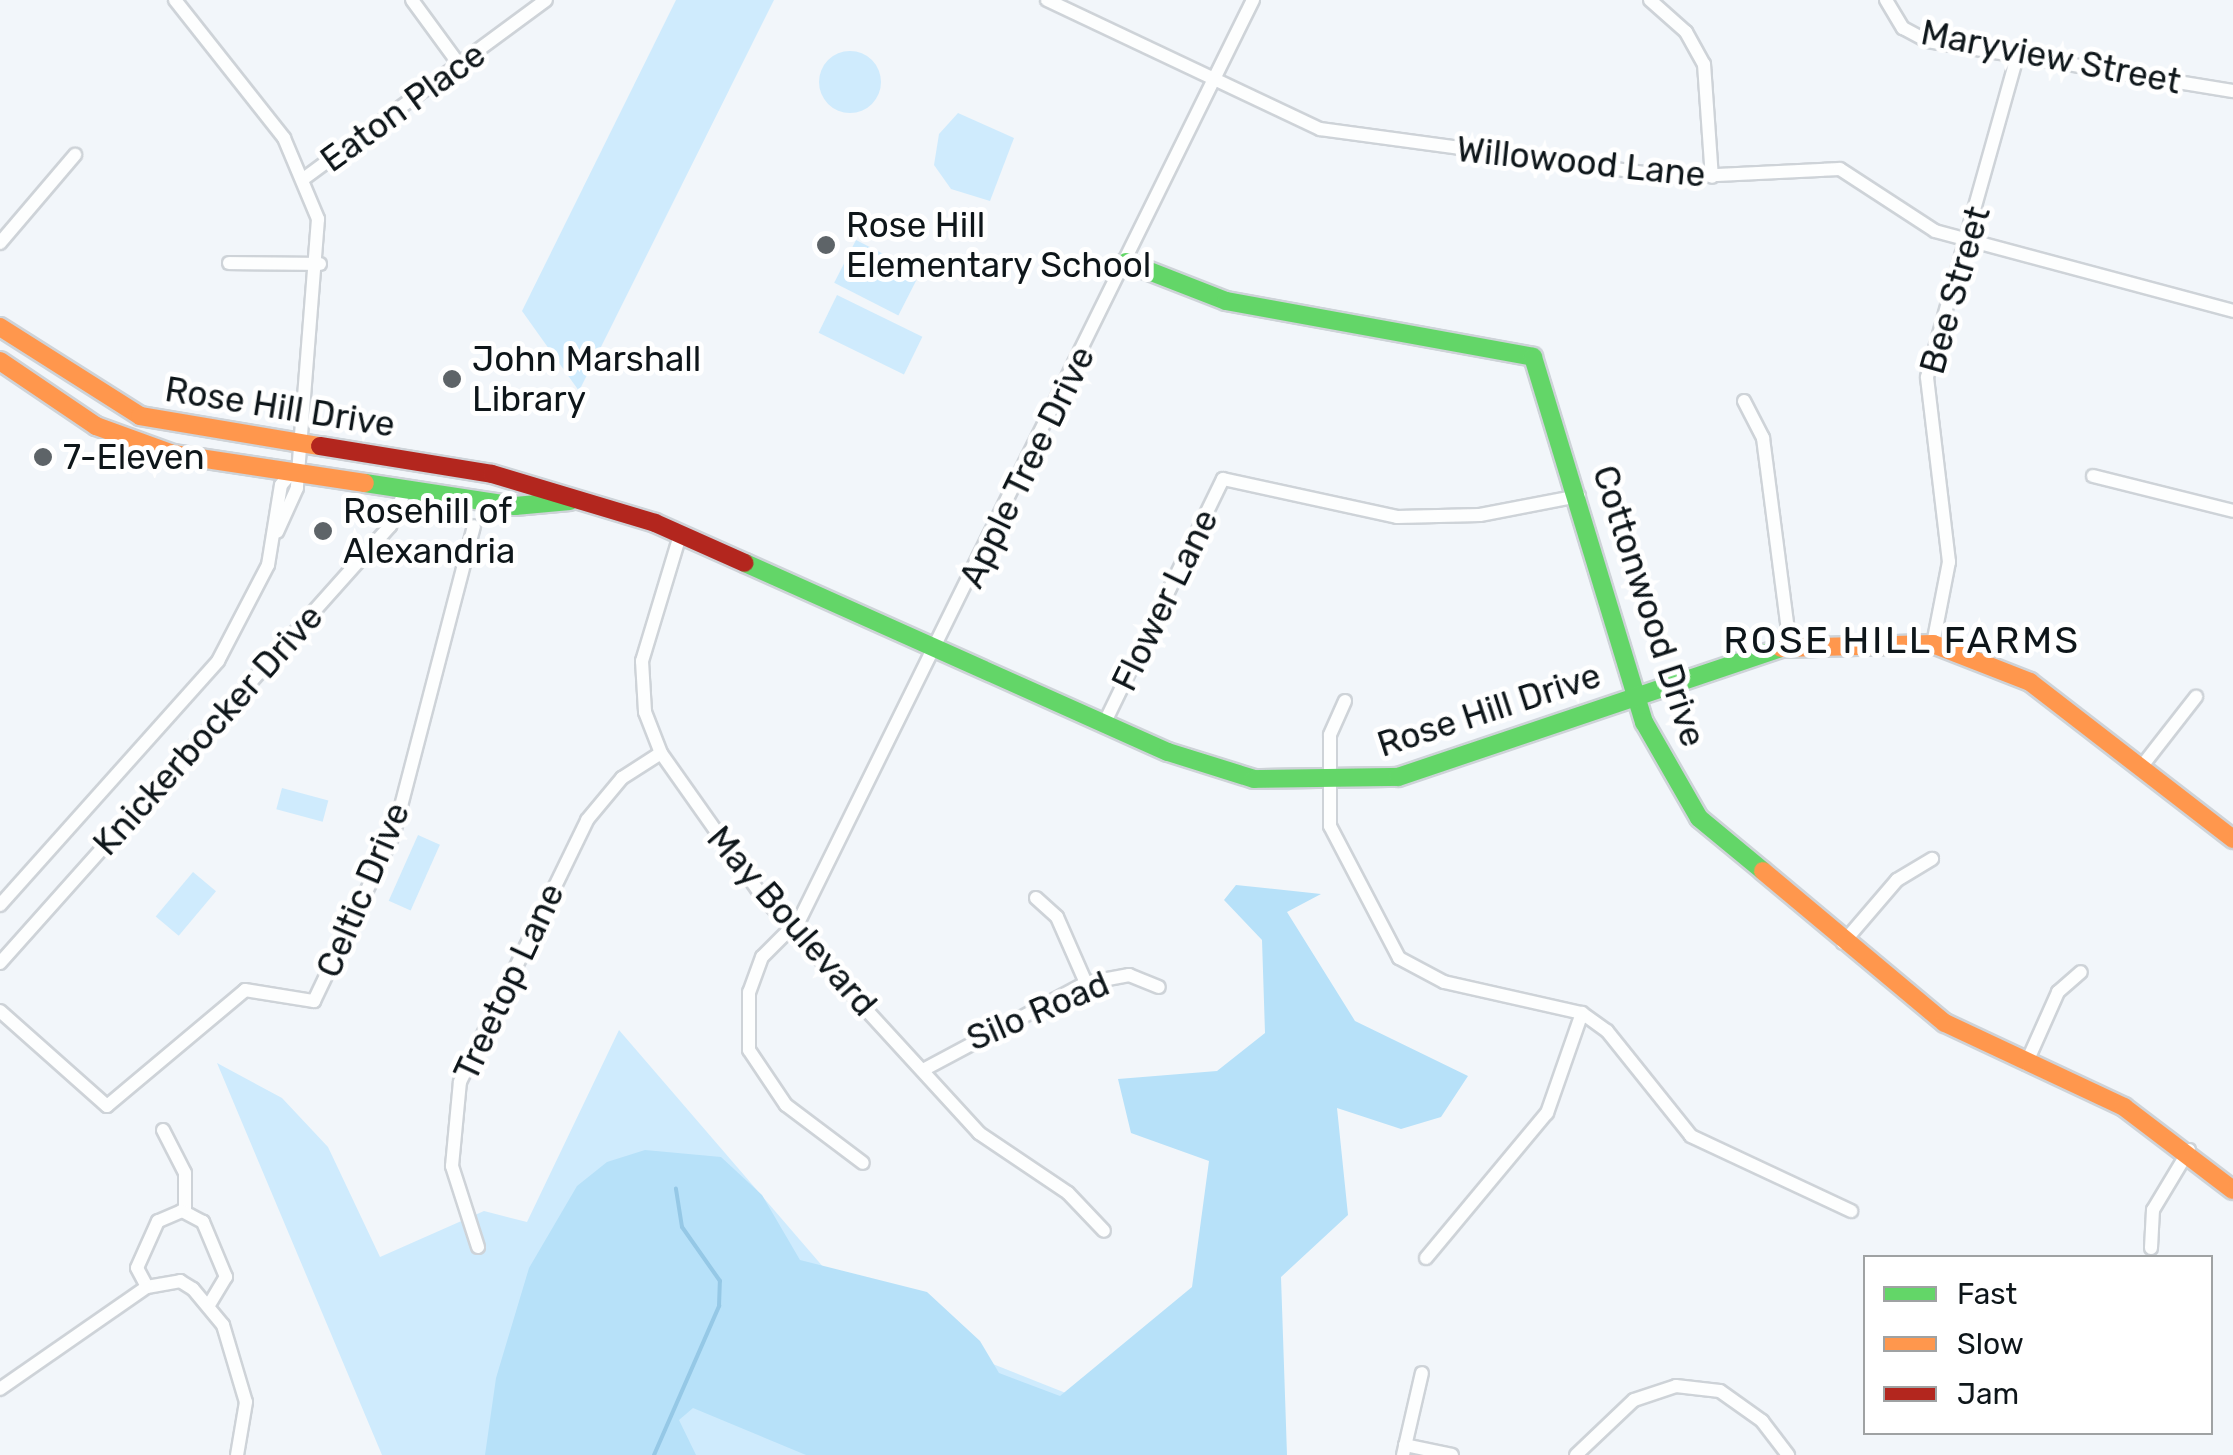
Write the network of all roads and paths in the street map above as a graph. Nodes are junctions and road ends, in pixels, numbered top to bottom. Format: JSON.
{"nodes":[{"id":1,"x":174,"y":0,"type":"edge"},
{"id":2,"x":412,"y":0,"type":"edge"},
{"id":3,"x":546,"y":0,"type":"edge"},
{"id":4,"x":1048,"y":0,"type":"edge"},
{"id":5,"x":1254,"y":0,"type":"edge"},
{"id":6,"x":1650,"y":0,"type":"edge"},
{"id":7,"x":1886,"y":0,"type":"edge"},
{"id":8,"x":2017,"y":56,"type":"junction"},
{"id":9,"x":461,"y":68,"type":"junction"},
{"id":10,"x":1214,"y":82,"type":"junction"},
{"id":11,"x":2233,"y":91,"type":"edge"},
{"id":12,"x":75,"y":154,"type":"dead end"},
{"id":13,"x":306,"y":176,"type":"junction"},
{"id":14,"x":1712,"y":177,"type":"junction"},
{"id":15,"x":0,"y":243,"type":"edge"},
{"id":16,"x":1970,"y":243,"type":"junction"},
{"id":17,"x":1126,"y":262,"type":"junction"},
{"id":18,"x":229,"y":264,"type":"dead end"},
{"id":19,"x":320,"y":264,"type":"junction"},
{"id":20,"x":2233,"y":310,"type":"edge"},
{"id":21,"x":0,"y":327,"type":"edge"},
{"id":22,"x":0,"y":361,"type":"edge"},
{"id":23,"x":1744,"y":401,"type":"dead end"},
{"id":24,"x":293,"y":459,"type":"junction"},
{"id":25,"x":2093,"y":476,"type":"dead end"},
{"id":26,"x":405,"y":490,"type":"junction"},
{"id":27,"x":1579,"y":496,"type":"junction"},
{"id":28,"x":571,"y":500,"type":"junction"},
{"id":29,"x":2233,"y":510,"type":"edge"},
{"id":30,"x":474,"y":526,"type":"dead end"},
{"id":31,"x":681,"y":532,"type":"junction"},
{"id":32,"x":1934,"y":644,"type":"junction"},
{"id":33,"x":1790,"y":646,"type":"junction"},
{"id":34,"x":939,"y":648,"type":"junction"},
{"id":35,"x":1637,"y":697,"type":"junction"},
{"id":36,"x":2196,"y":697,"type":"dead end"},
{"id":37,"x":1345,"y":701,"type":"dead end"},
{"id":38,"x":1105,"y":722,"type":"junction"},
{"id":39,"x":661,"y":753,"type":"junction"},
{"id":40,"x":2142,"y":766,"type":"junction"},
{"id":41,"x":1327,"y":783,"type":"junction"},
{"id":42,"x":2233,"y":839,"type":"edge"},
{"id":43,"x":1932,"y":860,"type":"dead end"},
{"id":44,"x":1036,"y":898,"type":"dead end"},
{"id":45,"x":1,"y":901,"type":"edge"},
{"id":46,"x":793,"y":928,"type":"junction"},
{"id":47,"x":1843,"y":943,"type":"junction"},
{"id":48,"x":0,"y":963,"type":"edge"},
{"id":49,"x":2082,"y":972,"type":"dead end"},
{"id":50,"x":1086,"y":983,"type":"junction"},
{"id":51,"x":1159,"y":987,"type":"dead end"},
{"id":52,"x":0,"y":1011,"type":"edge"},
{"id":53,"x":1582,"y":1013,"type":"junction"},
{"id":54,"x":2026,"y":1064,"type":"junction"},
{"id":55,"x":923,"y":1070,"type":"junction"},
{"id":56,"x":163,"y":1130,"type":"dead end"},
{"id":57,"x":2189,"y":1150,"type":"junction"},
{"id":58,"x":863,"y":1163,"type":"dead end"},
{"id":59,"x":2233,"y":1190,"type":"edge"},
{"id":60,"x":1851,"y":1211,"type":"dead end"},
{"id":61,"x":185,"y":1212,"type":"junction"},
{"id":62,"x":1104,"y":1230,"type":"dead end"},
{"id":63,"x":478,"y":1247,"type":"dead end"},
{"id":64,"x":2150,"y":1248,"type":"dead end"},
{"id":65,"x":1426,"y":1258,"type":"dead end"},
{"id":66,"x":148,"y":1287,"type":"junction"},
{"id":67,"x":210,"y":1305,"type":"junction"},
{"id":68,"x":1422,"y":1373,"type":"dead end"},
{"id":69,"x":0,"y":1390,"type":"edge"},
{"id":70,"x":1404,"y":1450,"type":"edge"},
{"id":71,"x":237,"y":1455,"type":"edge"},
{"id":72,"x":1452,"y":1455,"type":"edge"},
{"id":73,"x":1576,"y":1455,"type":"edge"},
{"id":74,"x":1788,"y":1455,"type":"edge"}],
"edges":[{"from":1,"to":13,"type":"street"},
{"from":2,"to":9,"type":"street"},
{"from":3,"to":9,"type":"street","name":"Eaton Place"},
{"from":4,"to":10,"type":"street","name":"Willowood Lane"},
{"from":5,"to":10,"type":"street","name":"Apple Tree Drive"},
{"from":6,"to":14,"type":"street"},
{"from":7,"to":8,"type":"street","name":"Maryview Street"},
{"from":8,"to":11,"type":"street","name":"Maryview Street"},
{"from":8,"to":16,"type":"street","name":"Bee Street"},
{"from":9,"to":13,"type":"street","name":"Eaton Place"},
{"from":10,"to":14,"type":"street","name":"Willowood Lane"},
{"from":10,"to":17,"type":"street","name":"Apple Tree Drive"},
{"from":12,"to":15,"type":"street"},
{"from":13,"to":19,"type":"street"},
{"from":14,"to":16,"type":"street","name":"Willowood Lane"},
{"from":16,"to":20,"type":"street","name":"Willowood Lane"},
{"from":16,"to":32,"type":"street","name":"Bee Street"},
{"from":17,"to":27,"type":"street","name":"Cottonwood Drive"},
{"from":17,"to":34,"type":"street","name":"Apple Tree Drive"},
{"from":18,"to":19,"type":"street"},
{"from":19,"to":24,"type":"street"},
{"from":21,"to":24,"type":"street","name":"Rose Hill Drive"},
{"from":22,"to":24,"type":"street","name":"Rose Hill Drive"},
{"from":23,"to":33,"type":"street"},
{"from":24,"to":26,"type":"street","name":"Rose Hill Drive"},
{"from":24,"to":28,"type":"street","name":"Rose Hill Drive"},
{"from":24,"to":45,"type":"street"},
{"from":25,"to":29,"type":"street"},
{"from":26,"to":28,"type":"street","name":"Rose Hill Drive"},
{"from":26,"to":48,"type":"street","name":"Knickerbocker Drive"},
{"from":27,"to":35,"type":"street","name":"Cottonwood Drive"},
{"from":27,"to":38,"type":"street","name":"Flower Lane"},
{"from":28,"to":31,"type":"street","name":"Rose Hill Drive"},
{"from":30,"to":52,"type":"street","name":"Celtic Drive"},
{"from":31,"to":34,"type":"street","name":"Rose Hill Drive"},
{"from":31,"to":39,"type":"street","name":"May Boulevard"},
{"from":32,"to":33,"type":"street","name":"Rose Hill Drive"},
{"from":32,"to":40,"type":"street","name":"Rose Hill Drive"},
{"from":33,"to":35,"type":"street","name":"Rose Hill Drive"},
{"from":34,"to":38,"type":"street","name":"Rose Hill Drive"},
{"from":34,"to":46,"type":"street","name":"Apple Tree Drive"},
{"from":35,"to":41,"type":"street","name":"Rose Hill Drive"},
{"from":35,"to":47,"type":"street","name":"Cottonwood Drive"},
{"from":36,"to":40,"type":"street"},
{"from":37,"to":41,"type":"street"},
{"from":38,"to":41,"type":"street","name":"Rose Hill Drive"},
{"from":39,"to":46,"type":"street","name":"May Boulevard"},
{"from":39,"to":63,"type":"street","name":"Treetop Lane"},
{"from":40,"to":42,"type":"street","name":"Rose Hill Drive"},
{"from":41,"to":53,"type":"street"},
{"from":43,"to":47,"type":"street"},
{"from":44,"to":50,"type":"street"},
{"from":46,"to":55,"type":"street","name":"May Boulevard"},
{"from":46,"to":58,"type":"street","name":"Apple Tree Drive"},
{"from":47,"to":54,"type":"street","name":"Cottonwood Drive"},
{"from":49,"to":54,"type":"street"},
{"from":50,"to":51,"type":"street","name":"Silo Road"},
{"from":50,"to":55,"type":"street","name":"Silo Road"},
{"from":53,"to":60,"type":"street"},
{"from":53,"to":65,"type":"street"},
{"from":54,"to":57,"type":"street","name":"Cottonwood Drive"},
{"from":55,"to":62,"type":"street","name":"May Boulevard"},
{"from":56,"to":61,"type":"street"},
{"from":57,"to":59,"type":"street","name":"Cottonwood Drive"},
{"from":57,"to":64,"type":"street"},
{"from":61,"to":66,"type":"street"},
{"from":61,"to":67,"type":"street"},
{"from":66,"to":67,"type":"street"},
{"from":66,"to":69,"type":"street"},
{"from":67,"to":71,"type":"street"},
{"from":68,"to":70,"type":"street"},
{"from":70,"to":72,"type":"street"},
{"from":73,"to":74,"type":"street"}]}
